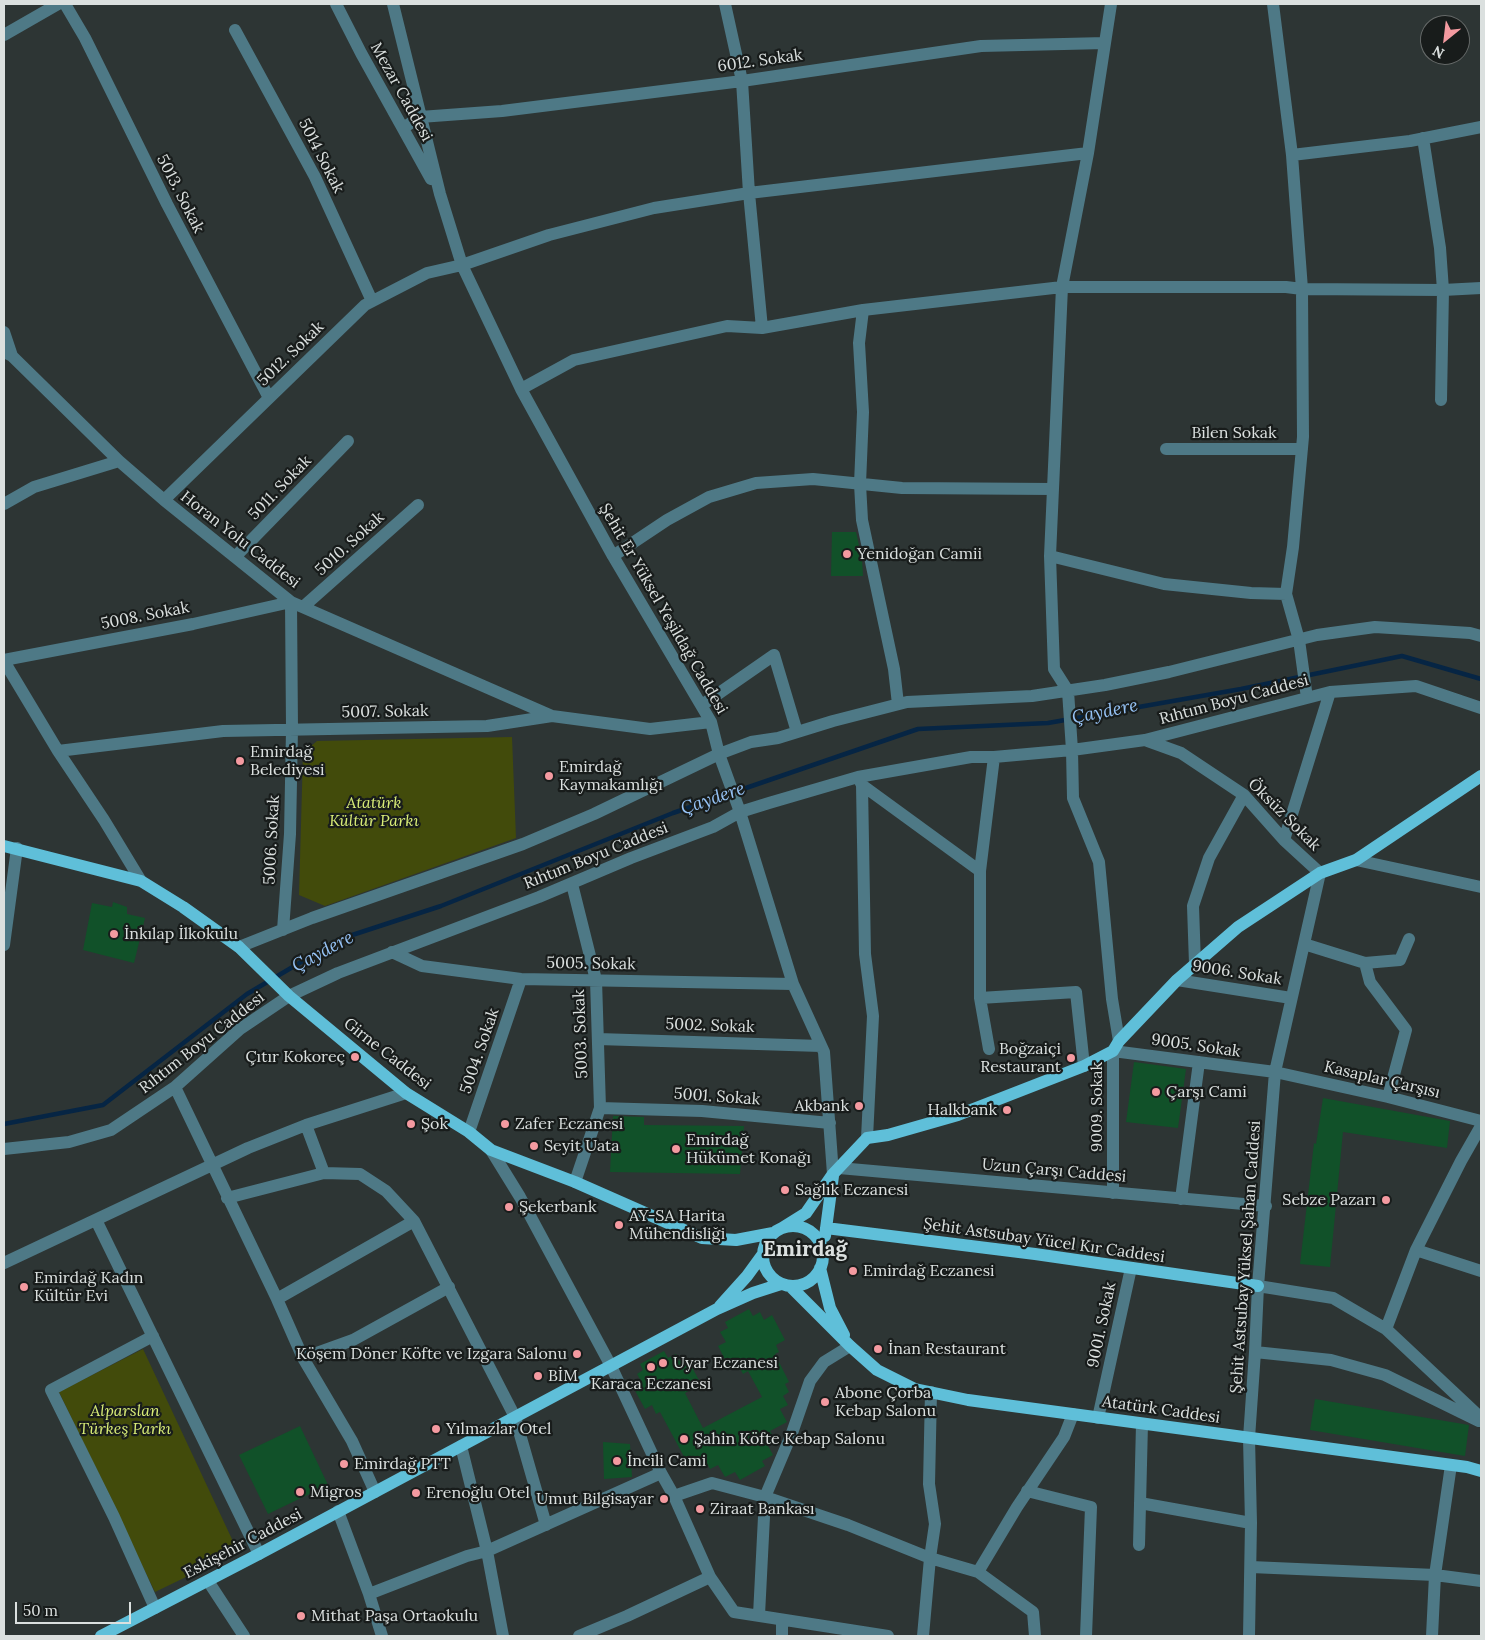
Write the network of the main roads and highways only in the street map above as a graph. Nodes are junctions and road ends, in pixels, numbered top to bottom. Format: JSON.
{"nodes":[{"id":1,"x":1481,"y":776,"type":"edge"},
{"id":2,"x":10,"y":847,"type":"edge"},
{"id":3,"x":836,"y":1171,"type":"junction"},
{"id":4,"x":826,"y":1228,"type":"junction"},
{"id":5,"x":777,"y":1231,"type":"junction"},
{"id":6,"x":763,"y":1254,"type":"junction"},
{"id":7,"x":821,"y":1263,"type":"junction"},
{"id":8,"x":786,"y":1285,"type":"junction"},
{"id":9,"x":1258,"y":1286,"type":"road end"},
{"id":10,"x":717,"y":1309,"type":"junction"},
{"id":11,"x":850,"y":1346,"type":"junction"},
{"id":12,"x":1481,"y":1471,"type":"edge"},
{"id":13,"x":118,"y":1632,"type":"edge"},
{"id":14,"x":101,"y":1636,"type":"edge"}],
"edges":[{"from":1,"to":3,"type":"main road"},
{"from":2,"to":5,"type":"main road","name":"Girne Caddesi"},
{"from":3,"to":4,"type":"main road"},
{"from":3,"to":5,"type":"main road"},
{"from":4,"to":7,"type":"main road"},
{"from":4,"to":9,"type":"main road","name":"Şehit Astsubay Yücel Kır Caddesi"},
{"from":5,"to":6,"type":"main road"},
{"from":5,"to":7,"type":"main road"},
{"from":6,"to":8,"type":"main road"},
{"from":6,"to":10,"type":"main road","name":"Eskişehir Caddesi"},
{"from":7,"to":8,"type":"main road"},
{"from":7,"to":11,"type":"main road","name":"Atatürk Caddesi"},
{"from":8,"to":10,"type":"main road","name":"Eskişehir Caddesi"},
{"from":8,"to":11,"type":"main road","name":"Atatürk Caddesi"},
{"from":10,"to":13,"type":"main road","name":"Eskişehir Caddesi"},
{"from":11,"to":12,"type":"main road","name":"Atatürk Caddesi"},
{"from":13,"to":14,"type":"main road","name":"Eskişehir Caddesi"}]}
